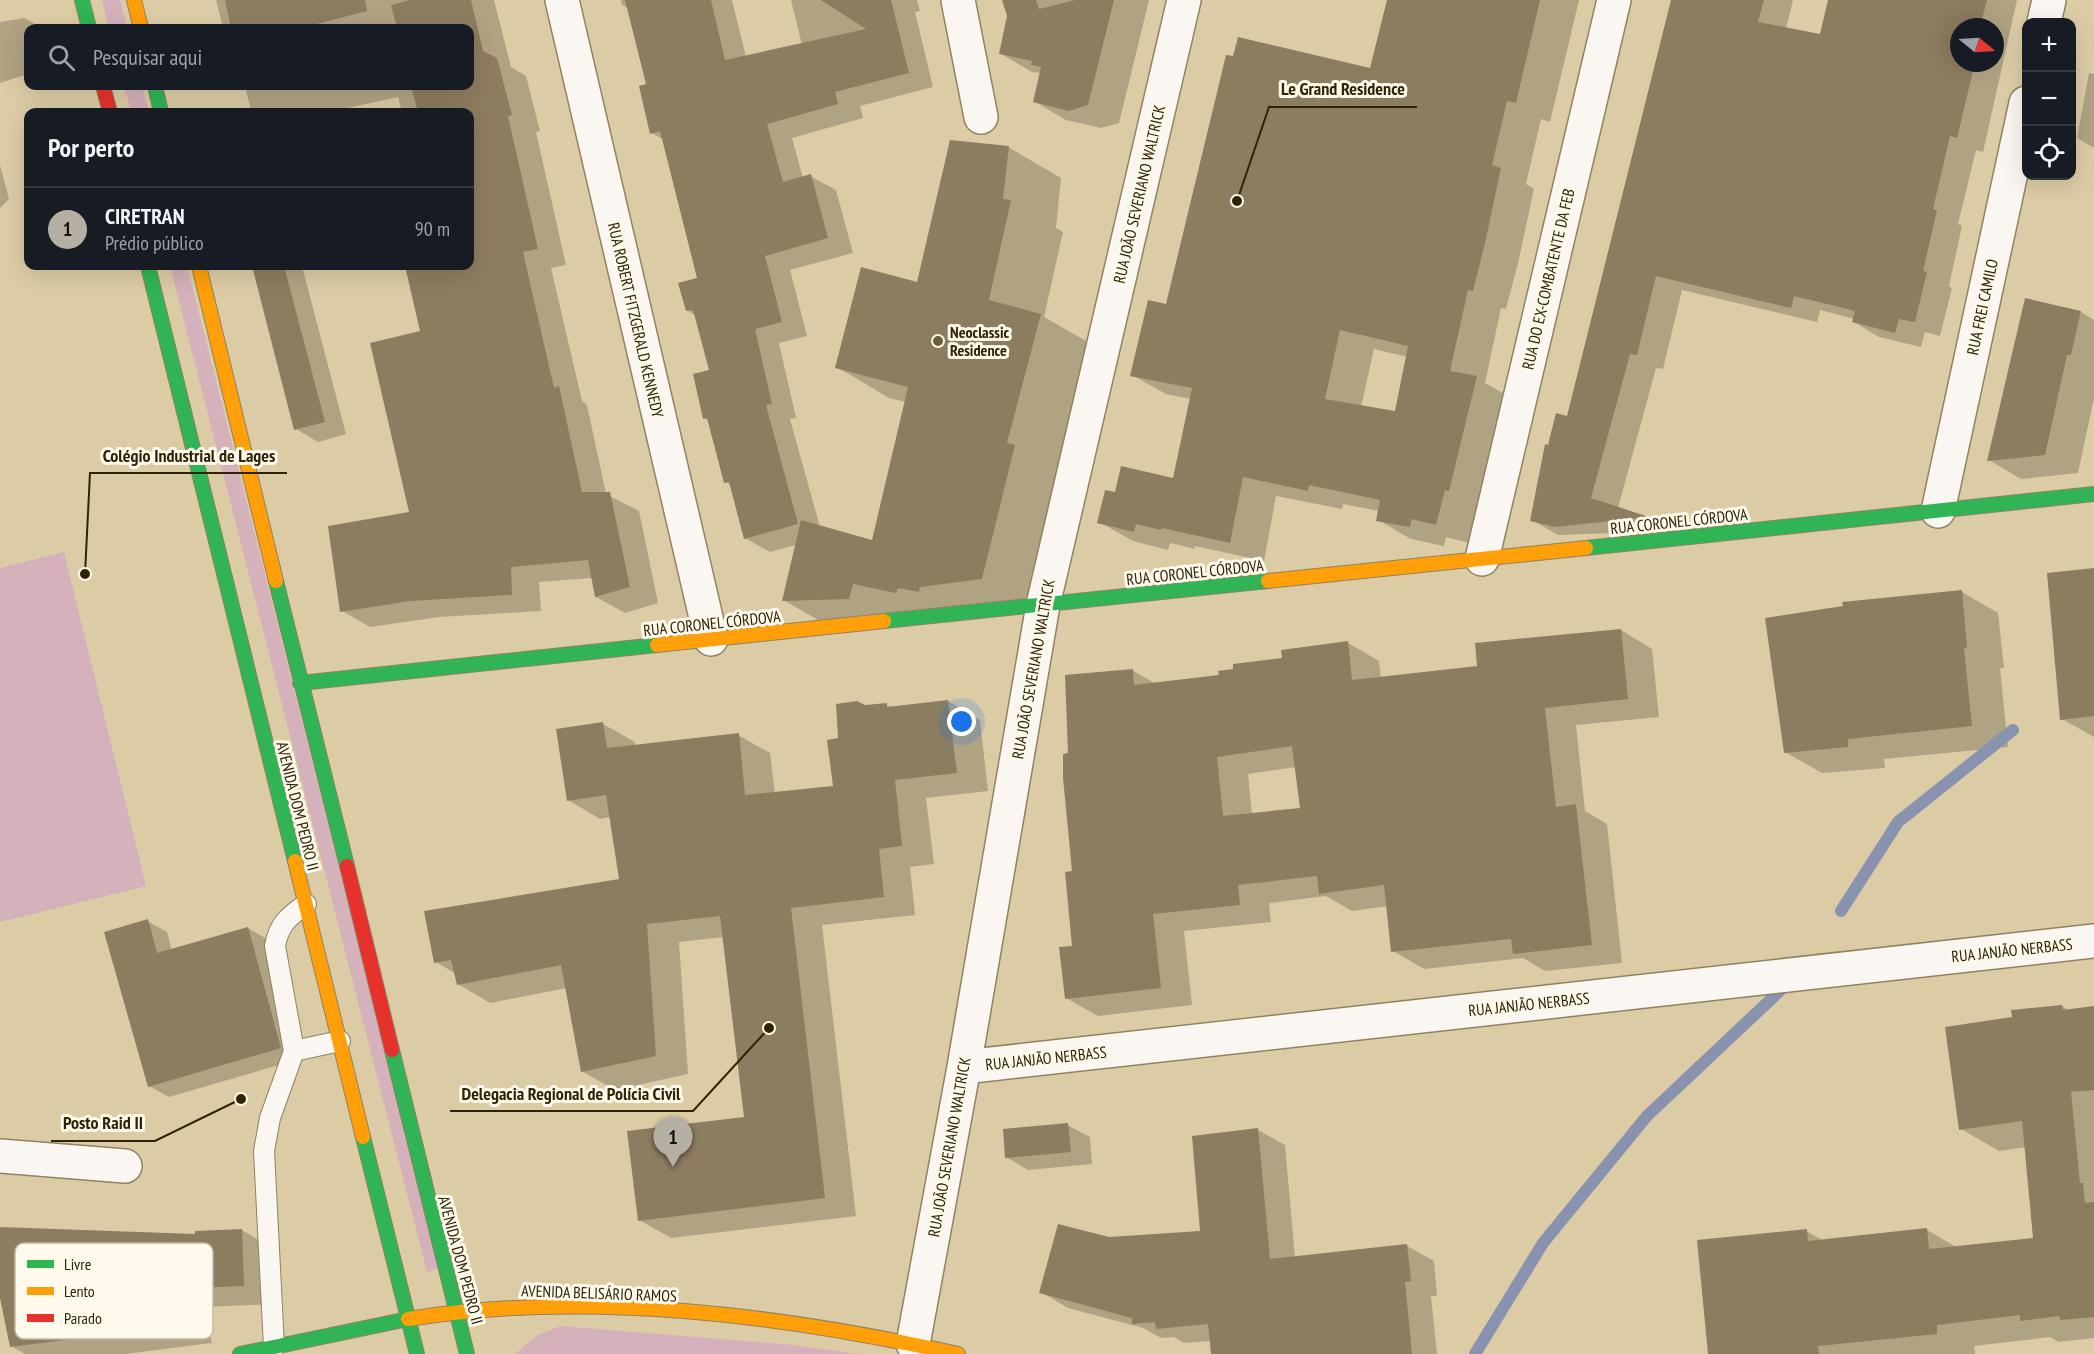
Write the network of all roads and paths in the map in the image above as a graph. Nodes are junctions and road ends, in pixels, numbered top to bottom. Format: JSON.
{"nodes":[{"id":1,"x":82,"y":0,"type":"edge"},
{"id":2,"x":134,"y":0,"type":"edge"},
{"id":3,"x":562,"y":0,"type":"edge"},
{"id":4,"x":958,"y":0,"type":"edge"},
{"id":5,"x":1184,"y":0,"type":"edge"},
{"id":6,"x":1614,"y":0,"type":"edge"},
{"id":7,"x":2049,"y":0,"type":"edge"},
{"id":8,"x":2045,"y":18,"type":"edge"},
{"id":9,"x":88,"y":24,"type":"edge"},
{"id":10,"x":140,"y":24,"type":"edge"},
{"id":11,"x":104,"y":90,"type":"edge"},
{"id":12,"x":156,"y":90,"type":"edge"},
{"id":13,"x":109,"y":108,"type":"edge"},
{"id":14,"x":161,"y":108,"type":"edge"},
{"id":15,"x":981,"y":117,"type":"dead end"},
{"id":16,"x":2022,"y":122,"type":"edge"},
{"id":17,"x":149,"y":270,"type":"edge"},
{"id":18,"x":200,"y":270,"type":"edge"},
{"id":19,"x":2094,"y":494,"type":"edge"},
{"id":20,"x":1938,"y":511,"type":"junction"},
{"id":21,"x":1482,"y":559,"type":"junction"},
{"id":22,"x":1042,"y":605,"type":"junction"},
{"id":23,"x":711,"y":639,"type":"junction"},
{"id":24,"x":300,"y":683,"type":"junction"},
{"id":25,"x":306,"y":904,"type":"junction"},
{"id":26,"x":2094,"y":941,"type":"edge"},
{"id":27,"x":340,"y":1041,"type":"junction"},
{"id":28,"x":294,"y":1051,"type":"junction"},
{"id":29,"x":964,"y":1067,"type":"junction"},
{"id":30,"x":0,"y":1156,"type":"edge"},
{"id":31,"x":125,"y":1166,"type":"dead end"},
{"id":32,"x":457,"y":1309,"type":"junction"},
{"id":33,"x":408,"y":1319,"type":"junction"},
{"id":34,"x":913,"y":1344,"type":"junction"},
{"id":35,"x":273,"y":1347,"type":"junction"},
{"id":36,"x":240,"y":1354,"type":"edge"},
{"id":37,"x":417,"y":1354,"type":"edge"},
{"id":38,"x":467,"y":1354,"type":"edge"},
{"id":39,"x":958,"y":1354,"type":"edge"}],
"edges":[{"from":1,"to":9,"type":"main road"},
{"from":2,"to":10,"type":"main road"},
{"from":3,"to":23,"type":"street","name":"RUA ROBERT FITZGERALD KENNEDY"},
{"from":4,"to":15,"type":"street"},
{"from":5,"to":22,"type":"street","name":"RUA JOÃO SEVERIANO WALTRICK"},
{"from":6,"to":21,"type":"street","name":"RUA DO EX-COMBATENTE DA FEB"},
{"from":7,"to":8,"type":"street"},
{"from":11,"to":13,"type":"main road"},
{"from":12,"to":14,"type":"main road"},
{"from":16,"to":20,"type":"street","name":"RUA FREI CAMILO"},
{"from":17,"to":25,"type":"main road","name":"AVENIDA DOM PEDRO II"},
{"from":18,"to":24,"type":"main road","name":"AVENIDA DOM PEDRO II"},
{"from":19,"to":20,"type":"main road","name":"RUA CORONEL CÓRDOVA"},
{"from":20,"to":21,"type":"main road","name":"RUA CORONEL CÓRDOVA"},
{"from":21,"to":22,"type":"main road","name":"RUA CORONEL CÓRDOVA"},
{"from":22,"to":23,"type":"main road","name":"RUA CORONEL CÓRDOVA"},
{"from":22,"to":29,"type":"street","name":"RUA JOÃO SEVERIANO WALTRICK"},
{"from":23,"to":24,"type":"main road","name":"RUA CORONEL CÓRDOVA"},
{"from":24,"to":32,"type":"main road","name":"AVENIDA DOM PEDRO II"},
{"from":25,"to":27,"type":"main road","name":"AVENIDA DOM PEDRO II"},
{"from":25,"to":28,"type":"lane"},
{"from":26,"to":29,"type":"street","name":"RUA JANJÃO NERBASS"},
{"from":27,"to":28,"type":"lane"},
{"from":27,"to":33,"type":"main road","name":"AVENIDA DOM PEDRO II"},
{"from":28,"to":35,"type":"lane"},
{"from":29,"to":34,"type":"street","name":"RUA JOÃO SEVERIANO WALTRICK"},
{"from":30,"to":31,"type":"street"},
{"from":32,"to":33,"type":"main road","name":"AVENIDA BELISÁRIO RAMOS"},
{"from":32,"to":34,"type":"main road","name":"AVENIDA BELISÁRIO RAMOS"},
{"from":32,"to":38,"type":"main road","name":"AVENIDA DOM PEDRO II"},
{"from":33,"to":35,"type":"main road","name":"AVENIDA BELISÁRIO RAMOS"},
{"from":33,"to":37,"type":"main road","name":"AVENIDA DOM PEDRO II"},
{"from":34,"to":39,"type":"main road","name":"AVENIDA BELISÁRIO RAMOS"},
{"from":35,"to":36,"type":"main road","name":"AVENIDA BELISÁRIO RAMOS"}]}
